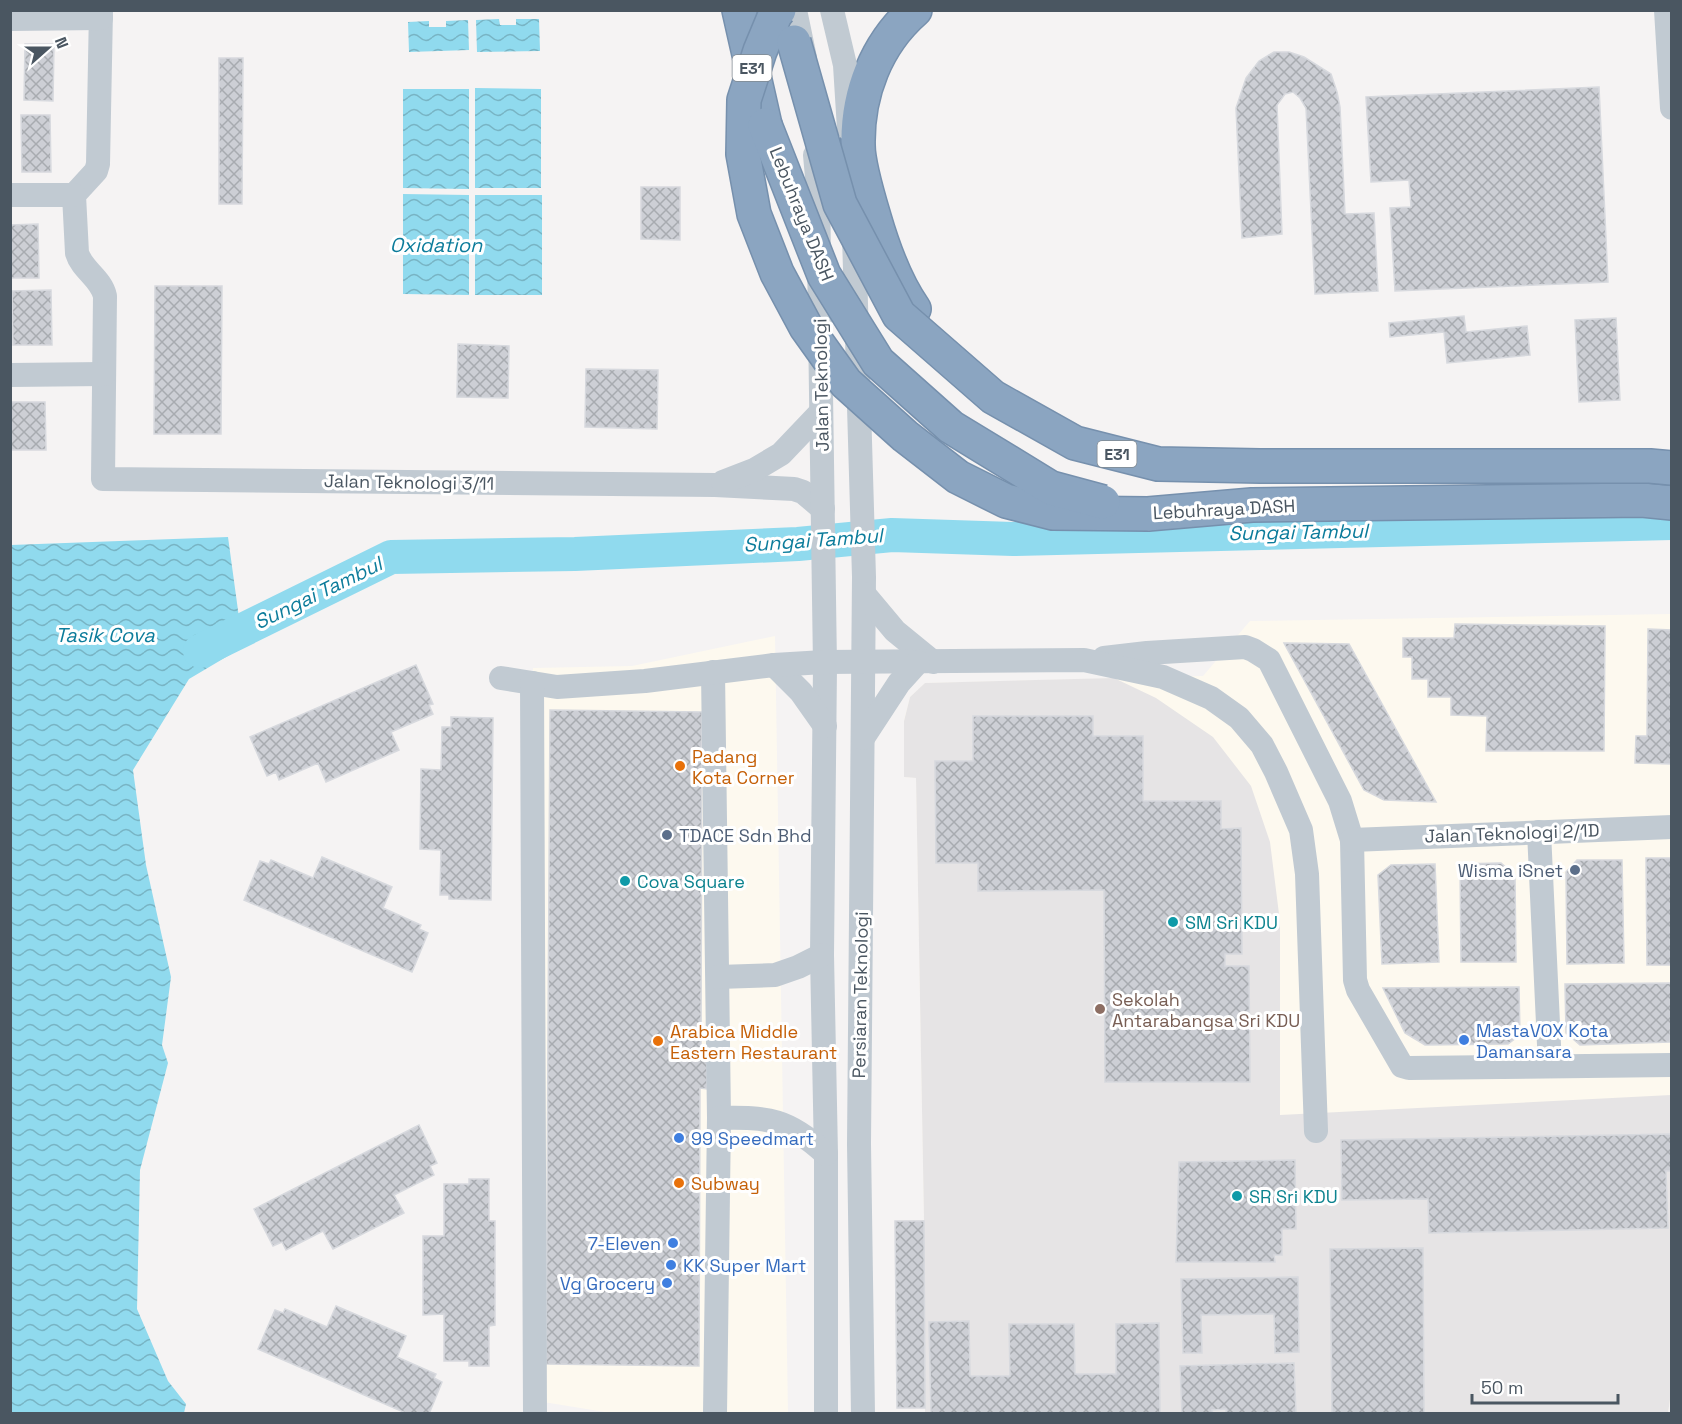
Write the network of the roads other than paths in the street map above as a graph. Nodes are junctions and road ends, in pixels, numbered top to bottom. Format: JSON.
{"nodes":[{"id":1,"x":739,"y":10,"type":"edge"},
{"id":2,"x":779,"y":10,"type":"edge"},
{"id":3,"x":786,"y":10,"type":"edge"},
{"id":4,"x":795,"y":10,"type":"edge"},
{"id":5,"x":832,"y":10,"type":"edge"},
{"id":6,"x":915,"y":10,"type":"edge"},
{"id":7,"x":1666,"y":10,"type":"edge"},
{"id":8,"x":101,"y":14,"type":"edge"},
{"id":9,"x":10,"y":19,"type":"edge"},
{"id":10,"x":1671,"y":108,"type":"edge"},
{"id":11,"x":10,"y":195,"type":"edge"},
{"id":12,"x":74,"y":195,"type":"junction"},
{"id":13,"x":949,"y":359,"type":"junction"},
{"id":14,"x":104,"y":374,"type":"junction"},
{"id":15,"x":10,"y":375,"type":"edge"},
{"id":16,"x":821,"y":412,"type":"junction"},
{"id":17,"x":1671,"y":468,"type":"edge"},
{"id":18,"x":715,"y":485,"type":"junction"},
{"id":19,"x":1671,"y":503,"type":"edge"},
{"id":20,"x":823,"y":514,"type":"junction"},
{"id":21,"x":1148,"y":514,"type":"junction"},
{"id":22,"x":824,"y":581,"type":"joint"},
{"id":23,"x":864,"y":585,"type":"junction"},
{"id":24,"x":1084,"y":660,"type":"junction"},
{"id":25,"x":824,"y":662,"type":"junction"},
{"id":26,"x":864,"y":662,"type":"junction"},
{"id":27,"x":925,"y":662,"type":"junction"},
{"id":28,"x":774,"y":665,"type":"junction"},
{"id":29,"x":714,"y":672,"type":"junction"},
{"id":30,"x":501,"y":678,"type":"dead end"},
{"id":31,"x":532,"y":683,"type":"junction"},
{"id":32,"x":825,"y":726,"type":"junction"},
{"id":33,"x":863,"y":738,"type":"junction"},
{"id":34,"x":1671,"y":827,"type":"edge"},
{"id":35,"x":1539,"y":832,"type":"junction"},
{"id":36,"x":1352,"y":840,"type":"junction"},
{"id":37,"x":822,"y":955,"type":"junction"},
{"id":38,"x":718,"y":977,"type":"junction"},
{"id":39,"x":1671,"y":1065,"type":"edge"},
{"id":40,"x":1550,"y":1066,"type":"junction"},
{"id":41,"x":719,"y":1118,"type":"junction"},
{"id":42,"x":1316,"y":1131,"type":"dead end"},
{"id":43,"x":826,"y":1154,"type":"junction"},
{"id":44,"x":535,"y":1413,"type":"edge"},
{"id":45,"x":715,"y":1413,"type":"edge"},
{"id":46,"x":826,"y":1413,"type":"edge"},
{"id":47,"x":862,"y":1413,"type":"edge"}],
"edges":[{"from":1,"to":21,"type":"highway","name":"Lebuhraya DASH","number":"E31","bridge":true},
{"from":2,"to":21,"type":"highway","bridge":true},
{"from":3,"to":13,"type":"highway","number":"E31","bridge":true},
{"from":4,"to":16,"type":"street","name":"Jalan Teknologi"},
{"from":5,"to":23,"type":"street","name":"Jalan Teknologi"},
{"from":6,"to":13,"type":"highway","bridge":true},
{"from":7,"to":10,"type":"street"},
{"from":8,"to":9,"type":"street"},
{"from":8,"to":12,"type":"street"},
{"from":11,"to":12,"type":"street"},
{"from":12,"to":14,"type":"street"},
{"from":13,"to":17,"type":"highway","number":"E31","bridge":true},
{"from":14,"to":15,"type":"street"},
{"from":14,"to":18,"type":"street","name":"Jalan Teknologi 3/11"},
{"from":16,"to":18,"type":"street"},
{"from":16,"to":20,"type":"street","name":"Jalan Teknologi"},
{"from":18,"to":20,"type":"street","name":"Jalan Teknologi 3/11"},
{"from":19,"to":21,"type":"highway","name":"Lebuhraya DASH","number":"E31"},
{"from":20,"to":22,"type":"street","name":"Jalan Teknologi"},
{"from":22,"to":25,"type":"street","name":"Persiaran Teknologi"},
{"from":23,"to":26,"type":"street","name":"Persiaran Teknologi"},
{"from":23,"to":27,"type":"street"},
{"from":24,"to":27,"type":"street"},
{"from":24,"to":36,"type":"street"},
{"from":24,"to":42,"type":"street"},
{"from":25,"to":26,"type":"street"},
{"from":25,"to":28,"type":"street"},
{"from":25,"to":32,"type":"street","name":"Persiaran Teknologi"},
{"from":26,"to":27,"type":"street"},
{"from":26,"to":33,"type":"street","name":"Persiaran Teknologi"},
{"from":27,"to":33,"type":"street"},
{"from":28,"to":29,"type":"street"},
{"from":28,"to":32,"type":"street"},
{"from":29,"to":31,"type":"street"},
{"from":29,"to":38,"type":"street"},
{"from":30,"to":31,"type":"street"},
{"from":31,"to":44,"type":"street"},
{"from":32,"to":37,"type":"street","name":"Persiaran Teknologi"},
{"from":33,"to":47,"type":"street","name":"Persiaran Teknologi"},
{"from":34,"to":35,"type":"street","name":"Jalan Teknologi 2/1D"},
{"from":35,"to":36,"type":"street","name":"Jalan Teknologi 2/1D"},
{"from":35,"to":40,"type":"street"},
{"from":36,"to":40,"type":"street"},
{"from":37,"to":38,"type":"street"},
{"from":37,"to":43,"type":"street","name":"Persiaran Teknologi"},
{"from":38,"to":41,"type":"street"},
{"from":39,"to":40,"type":"street"},
{"from":41,"to":43,"type":"street"},
{"from":41,"to":45,"type":"street"},
{"from":43,"to":46,"type":"street","name":"Persiaran Teknologi"}]}
